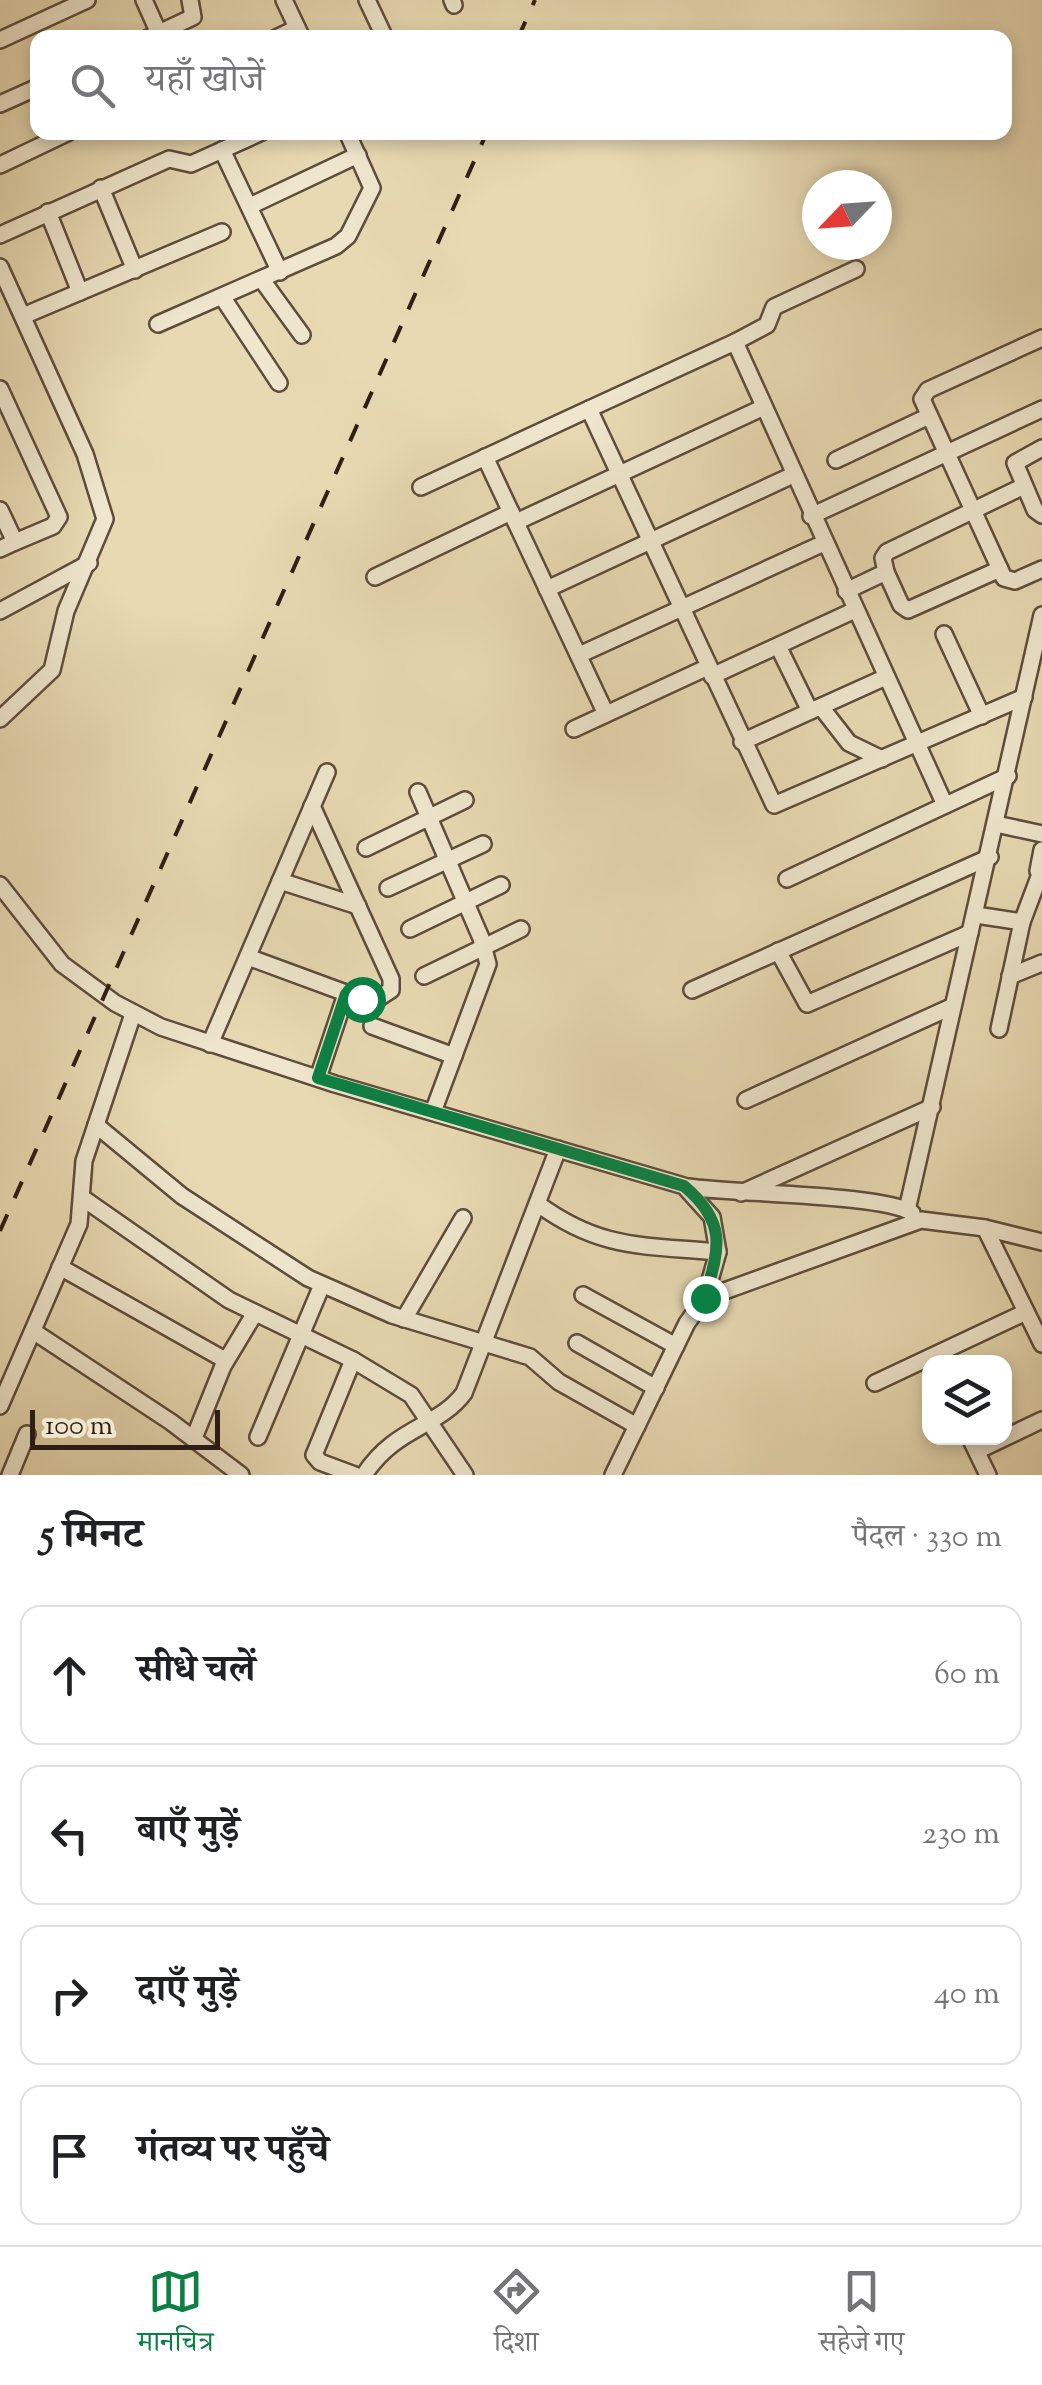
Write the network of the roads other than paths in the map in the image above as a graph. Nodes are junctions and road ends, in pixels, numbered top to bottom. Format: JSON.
{"nodes":[{"id":1,"x":86,"y":0,"type":"edge"},
{"id":2,"x":144,"y":0,"type":"edge"},
{"id":3,"x":190,"y":0,"type":"edge"},
{"id":4,"x":284,"y":0,"type":"edge"},
{"id":5,"x":367,"y":0,"type":"edge"},
{"id":6,"x":154,"y":30,"type":"edge"},
{"id":7,"x":167,"y":30,"type":"edge"},
{"id":8,"x":298,"y":30,"type":"edge"},
{"id":9,"x":381,"y":30,"type":"edge"},
{"id":10,"x":0,"y":40,"type":"edge"},
{"id":11,"x":30,"y":91,"type":"edge"},
{"id":12,"x":0,"y":104,"type":"edge"},
{"id":13,"x":52,"y":140,"type":"edge"},
{"id":14,"x":244,"y":140,"type":"edge"},
{"id":15,"x":351,"y":140,"type":"edge"},
{"id":16,"x":222,"y":150,"type":"junction"},
{"id":17,"x":358,"y":155,"type":"junction"},
{"id":18,"x":0,"y":165,"type":"edge"},
{"id":19,"x":101,"y":188,"type":"junction"},
{"id":20,"x":250,"y":206,"type":"junction"},
{"id":21,"x":48,"y":212,"type":"junction"},
{"id":22,"x":222,"y":232,"type":"dead end"},
{"id":23,"x":0,"y":235,"type":"edge"},
{"id":24,"x":0,"y":267,"type":"edge"},
{"id":25,"x":856,"y":269,"type":"dead end"},
{"id":26,"x":134,"y":270,"type":"junction"},
{"id":27,"x":280,"y":272,"type":"junction"},
{"id":28,"x":262,"y":280,"type":"junction"},
{"id":29,"x":80,"y":292,"type":"junction"},
{"id":30,"x":223,"y":298,"type":"junction"},
{"id":31,"x":22,"y":316,"type":"junction"},
{"id":32,"x":158,"y":324,"type":"dead end"},
{"id":33,"x":302,"y":335,"type":"dead end"},
{"id":34,"x":1042,"y":338,"type":"edge"},
{"id":35,"x":735,"y":342,"type":"junction"},
{"id":36,"x":279,"y":383,"type":"dead end"},
{"id":37,"x":0,"y":388,"type":"edge"},
{"id":38,"x":764,"y":407,"type":"junction"},
{"id":39,"x":588,"y":409,"type":"junction"},
{"id":40,"x":1042,"y":409,"type":"edge"},
{"id":41,"x":930,"y":416,"type":"junction"},
{"id":42,"x":1042,"y":448,"type":"edge"},
{"id":43,"x":947,"y":453,"type":"junction"},
{"id":44,"x":485,"y":457,"type":"junction"},
{"id":45,"x":836,"y":460,"type":"dead end"},
{"id":46,"x":618,"y":474,"type":"junction"},
{"id":47,"x":793,"y":475,"type":"junction"},
{"id":48,"x":421,"y":486,"type":"dead end"},
{"id":49,"x":1024,"y":486,"type":"junction"},
{"id":50,"x":0,"y":510,"type":"edge"},
{"id":51,"x":973,"y":510,"type":"junction"},
{"id":52,"x":1042,"y":514,"type":"edge"},
{"id":53,"x":811,"y":516,"type":"junction"},
{"id":54,"x":513,"y":518,"type":"junction"},
{"id":55,"x":650,"y":541,"type":"junction"},
{"id":56,"x":824,"y":543,"type":"junction"},
{"id":57,"x":8,"y":546,"type":"edge"},
{"id":58,"x":89,"y":562,"type":"junction"},
{"id":59,"x":1000,"y":569,"type":"junction"},
{"id":60,"x":1042,"y":569,"type":"edge"},
{"id":61,"x":886,"y":572,"type":"junction"},
{"id":62,"x":375,"y":577,"type":"dead end"},
{"id":63,"x":547,"y":590,"type":"junction"},
{"id":64,"x":846,"y":590,"type":"junction"},
{"id":65,"x":680,"y":608,"type":"junction"},
{"id":66,"x":855,"y":610,"type":"junction"},
{"id":67,"x":0,"y":611,"type":"edge"},
{"id":68,"x":1042,"y":615,"type":"edge"},
{"id":69,"x":944,"y":634,"type":"dead end"},
{"id":70,"x":778,"y":646,"type":"junction"},
{"id":71,"x":578,"y":656,"type":"junction"},
{"id":72,"x":710,"y":672,"type":"junction"},
{"id":73,"x":886,"y":677,"type":"junction"},
{"id":74,"x":1042,"y":682,"type":"edge"},
{"id":75,"x":1025,"y":693,"type":"junction"},
{"id":76,"x":816,"y":709,"type":"junction"},
{"id":77,"x":2,"y":712,"type":"edge"},
{"id":78,"x":606,"y":714,"type":"junction"},
{"id":79,"x":982,"y":716,"type":"junction"},
{"id":80,"x":574,"y":730,"type":"dead end"},
{"id":81,"x":742,"y":742,"type":"junction"},
{"id":82,"x":917,"y":744,"type":"junction"},
{"id":83,"x":882,"y":759,"type":"junction"},
{"id":84,"x":327,"y":772,"type":"dead end"},
{"id":85,"x":1008,"y":776,"type":"junction"},
{"id":86,"x":418,"y":792,"type":"dead end"},
{"id":87,"x":465,"y":800,"type":"dead end"},
{"id":88,"x":945,"y":805,"type":"junction"},
{"id":89,"x":312,"y":806,"type":"junction"},
{"id":90,"x":428,"y":817,"type":"junction"},
{"id":91,"x":996,"y":824,"type":"junction"},
{"id":92,"x":1042,"y":834,"type":"edge"},
{"id":93,"x":484,"y":844,"type":"dead end"},
{"id":94,"x":366,"y":848,"type":"dead end"},
{"id":95,"x":1042,"y":850,"type":"edge"},
{"id":96,"x":990,"y":857,"type":"junction"},
{"id":97,"x":448,"y":860,"type":"junction"},
{"id":98,"x":1040,"y":870,"type":"edge"},
{"id":99,"x":787,"y":878,"type":"dead end"},
{"id":100,"x":280,"y":880,"type":"junction"},
{"id":101,"x":0,"y":885,"type":"edge"},
{"id":102,"x":502,"y":885,"type":"dead end"},
{"id":103,"x":388,"y":888,"type":"dead end"},
{"id":104,"x":466,"y":902,"type":"junction"},
{"id":105,"x":358,"y":906,"type":"junction"},
{"id":106,"x":976,"y":915,"type":"junction"},
{"id":107,"x":1022,"y":922,"type":"junction"},
{"id":108,"x":410,"y":928,"type":"dead end"},
{"id":109,"x":521,"y":929,"type":"dead end"},
{"id":110,"x":970,"y":933,"type":"junction"},
{"id":111,"x":484,"y":947,"type":"junction"},
{"id":112,"x":778,"y":951,"type":"junction"},
{"id":113,"x":248,"y":958,"type":"junction"},
{"id":114,"x":1042,"y":963,"type":"edge"},
{"id":115,"x":424,"y":976,"type":"dead end"},
{"id":116,"x":1010,"y":976,"type":"junction"},
{"id":117,"x":692,"y":990,"type":"dead end"},
{"id":118,"x":346,"y":994,"type":"junction"},
{"id":119,"x":953,"y":1006,"type":"junction"},
{"id":120,"x":132,"y":1014,"type":"junction"},
{"id":121,"x":372,"y":1026,"type":"dead end"},
{"id":122,"x":999,"y":1030,"type":"dead end"},
{"id":123,"x":210,"y":1044,"type":"junction"},
{"id":124,"x":454,"y":1056,"type":"junction"},
{"id":125,"x":318,"y":1078,"type":"junction"},
{"id":126,"x":746,"y":1100,"type":"dead end"},
{"id":127,"x":932,"y":1106,"type":"junction"},
{"id":128,"x":433,"y":1112,"type":"junction"},
{"id":129,"x":96,"y":1125,"type":"junction"},
{"id":130,"x":558,"y":1149,"type":"junction"},
{"id":131,"x":684,"y":1186,"type":"junction"},
{"id":132,"x":737,"y":1195,"type":"junction"},
{"id":133,"x":84,"y":1199,"type":"junction"},
{"id":134,"x":538,"y":1204,"type":"junction"},
{"id":135,"x":914,"y":1215,"type":"junction"},
{"id":136,"x":463,"y":1218,"type":"dead end"},
{"id":137,"x":985,"y":1228,"type":"junction"},
{"id":138,"x":1042,"y":1242,"type":"edge"},
{"id":139,"x":718,"y":1252,"type":"junction"},
{"id":140,"x":60,"y":1267,"type":"junction"},
{"id":141,"x":322,"y":1285,"type":"junction"},
{"id":142,"x":582,"y":1295,"type":"dead end"},
{"id":143,"x":705,"y":1298,"type":"junction"},
{"id":144,"x":1026,"y":1312,"type":"junction"},
{"id":145,"x":255,"y":1313,"type":"junction"},
{"id":146,"x":404,"y":1320,"type":"junction"},
{"id":147,"x":32,"y":1331,"type":"junction"},
{"id":148,"x":298,"y":1336,"type":"junction"},
{"id":149,"x":577,"y":1343,"type":"dead end"},
{"id":150,"x":483,"y":1344,"type":"junction"},
{"id":151,"x":1042,"y":1344,"type":"edge"},
{"id":152,"x":676,"y":1346,"type":"junction"},
{"id":153,"x":942,"y":1355,"type":"edge"},
{"id":154,"x":225,"y":1360,"type":"junction"},
{"id":155,"x":353,"y":1360,"type":"junction"},
{"id":156,"x":922,"y":1364,"type":"edge"},
{"id":157,"x":875,"y":1382,"type":"dead end"},
{"id":158,"x":656,"y":1388,"type":"junction"},
{"id":159,"x":0,"y":1406,"type":"edge"},
{"id":160,"x":430,"y":1418,"type":"junction"},
{"id":161,"x":1042,"y":1420,"type":"edge"},
{"id":162,"x":638,"y":1426,"type":"junction"},
{"id":163,"x":1012,"y":1431,"type":"edge"},
{"id":164,"x":27,"y":1434,"type":"dead end"},
{"id":165,"x":194,"y":1438,"type":"junction"},
{"id":166,"x":258,"y":1438,"type":"dead end"},
{"id":167,"x":974,"y":1445,"type":"edge"},
{"id":168,"x":10,"y":1475,"type":"edge"},
{"id":169,"x":241,"y":1475,"type":"edge"},
{"id":170,"x":356,"y":1475,"type":"edge"},
{"id":171,"x":364,"y":1475,"type":"edge"},
{"id":172,"x":465,"y":1475,"type":"edge"},
{"id":173,"x":613,"y":1475,"type":"edge"},
{"id":174,"x":988,"y":1475,"type":"edge"}],
"edges":[{"from":1,"to":10,"type":"street"},
{"from":2,"to":6,"type":"street"},
{"from":3,"to":7,"type":"street"},
{"from":4,"to":8,"type":"street"},
{"from":5,"to":9,"type":"street"},
{"from":11,"to":12,"type":"street"},
{"from":13,"to":18,"type":"street"},
{"from":14,"to":16,"type":"street"},
{"from":15,"to":17,"type":"street"},
{"from":16,"to":19,"type":"street"},
{"from":16,"to":20,"type":"street"},
{"from":17,"to":20,"type":"street"},
{"from":17,"to":27,"type":"street"},
{"from":19,"to":21,"type":"street"},
{"from":19,"to":26,"type":"street"},
{"from":20,"to":27,"type":"street"},
{"from":21,"to":23,"type":"street"},
{"from":21,"to":29,"type":"street"},
{"from":22,"to":26,"type":"street"},
{"from":24,"to":31,"type":"street"},
{"from":25,"to":35,"type":"street"},
{"from":26,"to":29,"type":"street"},
{"from":27,"to":28,"type":"street"},
{"from":28,"to":30,"type":"street"},
{"from":28,"to":33,"type":"street"},
{"from":29,"to":31,"type":"street"},
{"from":30,"to":32,"type":"street"},
{"from":30,"to":36,"type":"street"},
{"from":31,"to":58,"type":"street"},
{"from":34,"to":41,"type":"street"},
{"from":35,"to":38,"type":"street"},
{"from":35,"to":39,"type":"street"},
{"from":37,"to":57,"type":"street"},
{"from":38,"to":46,"type":"street"},
{"from":38,"to":47,"type":"street"},
{"from":39,"to":44,"type":"street"},
{"from":39,"to":46,"type":"street"},
{"from":40,"to":43,"type":"street"},
{"from":41,"to":43,"type":"street"},
{"from":41,"to":45,"type":"street"},
{"from":42,"to":49,"type":"street"},
{"from":43,"to":51,"type":"street"},
{"from":43,"to":53,"type":"street"},
{"from":44,"to":48,"type":"street"},
{"from":44,"to":54,"type":"street"},
{"from":46,"to":54,"type":"street"},
{"from":46,"to":55,"type":"street"},
{"from":47,"to":53,"type":"street"},
{"from":47,"to":55,"type":"street"},
{"from":49,"to":51,"type":"street"},
{"from":49,"to":52,"type":"street"},
{"from":50,"to":57,"type":"street"},
{"from":51,"to":59,"type":"street"},
{"from":51,"to":61,"type":"street"},
{"from":53,"to":56,"type":"street"},
{"from":54,"to":62,"type":"street"},
{"from":54,"to":63,"type":"street"},
{"from":55,"to":63,"type":"street"},
{"from":55,"to":65,"type":"street"},
{"from":56,"to":64,"type":"street"},
{"from":56,"to":65,"type":"street"},
{"from":58,"to":67,"type":"street"},
{"from":58,"to":77,"type":"street"},
{"from":59,"to":60,"type":"street"},
{"from":59,"to":61,"type":"street"},
{"from":61,"to":64,"type":"street"},
{"from":63,"to":71,"type":"street"},
{"from":64,"to":66,"type":"street"},
{"from":65,"to":71,"type":"street"},
{"from":65,"to":72,"type":"street"},
{"from":66,"to":70,"type":"street"},
{"from":66,"to":73,"type":"street"},
{"from":68,"to":75,"type":"street"},
{"from":69,"to":79,"type":"street"},
{"from":70,"to":72,"type":"street"},
{"from":70,"to":76,"type":"street"},
{"from":71,"to":78,"type":"street"},
{"from":72,"to":78,"type":"street"},
{"from":72,"to":81,"type":"street"},
{"from":73,"to":76,"type":"street"},
{"from":73,"to":82,"type":"street"},
{"from":74,"to":75,"type":"street"},
{"from":75,"to":79,"type":"street"},
{"from":75,"to":85,"type":"street"},
{"from":76,"to":81,"type":"street"},
{"from":76,"to":83,"type":"street"},
{"from":78,"to":80,"type":"street"},
{"from":79,"to":82,"type":"street"},
{"from":81,"to":83,"type":"street"},
{"from":82,"to":83,"type":"street"},
{"from":82,"to":88,"type":"street"},
{"from":84,"to":89,"type":"street"},
{"from":85,"to":88,"type":"street"},
{"from":85,"to":91,"type":"street"},
{"from":86,"to":90,"type":"street"},
{"from":87,"to":90,"type":"street"},
{"from":88,"to":99,"type":"street"},
{"from":89,"to":100,"type":"street"},
{"from":89,"to":105,"type":"street"},
{"from":90,"to":94,"type":"street"},
{"from":90,"to":97,"type":"street"},
{"from":91,"to":92,"type":"street"},
{"from":91,"to":96,"type":"street"},
{"from":93,"to":97,"type":"street"},
{"from":95,"to":98,"type":"street"},
{"from":96,"to":106,"type":"street"},
{"from":96,"to":112,"type":"street"},
{"from":97,"to":103,"type":"street"},
{"from":97,"to":104,"type":"street"},
{"from":98,"to":107,"type":"street"},
{"from":100,"to":105,"type":"street"},
{"from":100,"to":113,"type":"street"},
{"from":101,"to":120,"type":"street"},
{"from":102,"to":104,"type":"street"},
{"from":104,"to":108,"type":"street"},
{"from":104,"to":111,"type":"street"},
{"from":105,"to":118,"type":"street"},
{"from":106,"to":107,"type":"street"},
{"from":106,"to":110,"type":"street"},
{"from":107,"to":116,"type":"street"},
{"from":109,"to":111,"type":"street"},
{"from":110,"to":112,"type":"street"},
{"from":110,"to":119,"type":"street"},
{"from":111,"to":115,"type":"street"},
{"from":111,"to":124,"type":"street"},
{"from":112,"to":117,"type":"street"},
{"from":113,"to":118,"type":"street"},
{"from":113,"to":123,"type":"street"},
{"from":114,"to":116,"type":"street"},
{"from":116,"to":122,"type":"street"},
{"from":118,"to":125,"type":"street"},
{"from":119,"to":126,"type":"street"},
{"from":119,"to":127,"type":"street"},
{"from":120,"to":123,"type":"street"},
{"from":120,"to":129,"type":"street"},
{"from":121,"to":124,"type":"street"},
{"from":123,"to":125,"type":"street"},
{"from":124,"to":128,"type":"street"},
{"from":125,"to":128,"type":"street"},
{"from":127,"to":132,"type":"street"},
{"from":127,"to":135,"type":"street"},
{"from":128,"to":130,"type":"street"},
{"from":129,"to":133,"type":"street"},
{"from":129,"to":141,"type":"street"},
{"from":130,"to":131,"type":"street"},
{"from":130,"to":134,"type":"street"},
{"from":131,"to":132,"type":"street"},
{"from":131,"to":139,"type":"street"},
{"from":132,"to":135,"type":"street"},
{"from":133,"to":140,"type":"street"},
{"from":133,"to":145,"type":"street"},
{"from":134,"to":139,"type":"street"},
{"from":134,"to":150,"type":"street"},
{"from":135,"to":137,"type":"street"},
{"from":135,"to":143,"type":"street"},
{"from":136,"to":146,"type":"street"},
{"from":137,"to":138,"type":"street"},
{"from":137,"to":144,"type":"street"},
{"from":139,"to":143,"type":"street"},
{"from":140,"to":147,"type":"street"},
{"from":140,"to":154,"type":"street"},
{"from":141,"to":146,"type":"street"},
{"from":141,"to":148,"type":"street"},
{"from":142,"to":152,"type":"street"},
{"from":143,"to":152,"type":"street"},
{"from":144,"to":151,"type":"street"},
{"from":144,"to":153,"type":"street"},
{"from":145,"to":148,"type":"street"},
{"from":145,"to":154,"type":"street"},
{"from":146,"to":150,"type":"street"},
{"from":147,"to":159,"type":"street"},
{"from":147,"to":165,"type":"street"},
{"from":148,"to":155,"type":"street"},
{"from":148,"to":166,"type":"street"},
{"from":149,"to":158,"type":"street"},
{"from":150,"to":160,"type":"street"},
{"from":150,"to":162,"type":"street"},
{"from":152,"to":158,"type":"street"},
{"from":154,"to":165,"type":"street"},
{"from":155,"to":160,"type":"street"},
{"from":155,"to":170,"type":"street"},
{"from":156,"to":157,"type":"street"},
{"from":158,"to":162,"type":"street"},
{"from":160,"to":171,"type":"street"},
{"from":160,"to":172,"type":"street"},
{"from":161,"to":163,"type":"street"},
{"from":162,"to":173,"type":"street"},
{"from":164,"to":168,"type":"street"},
{"from":165,"to":169,"type":"street"},
{"from":167,"to":174,"type":"street"}]}
